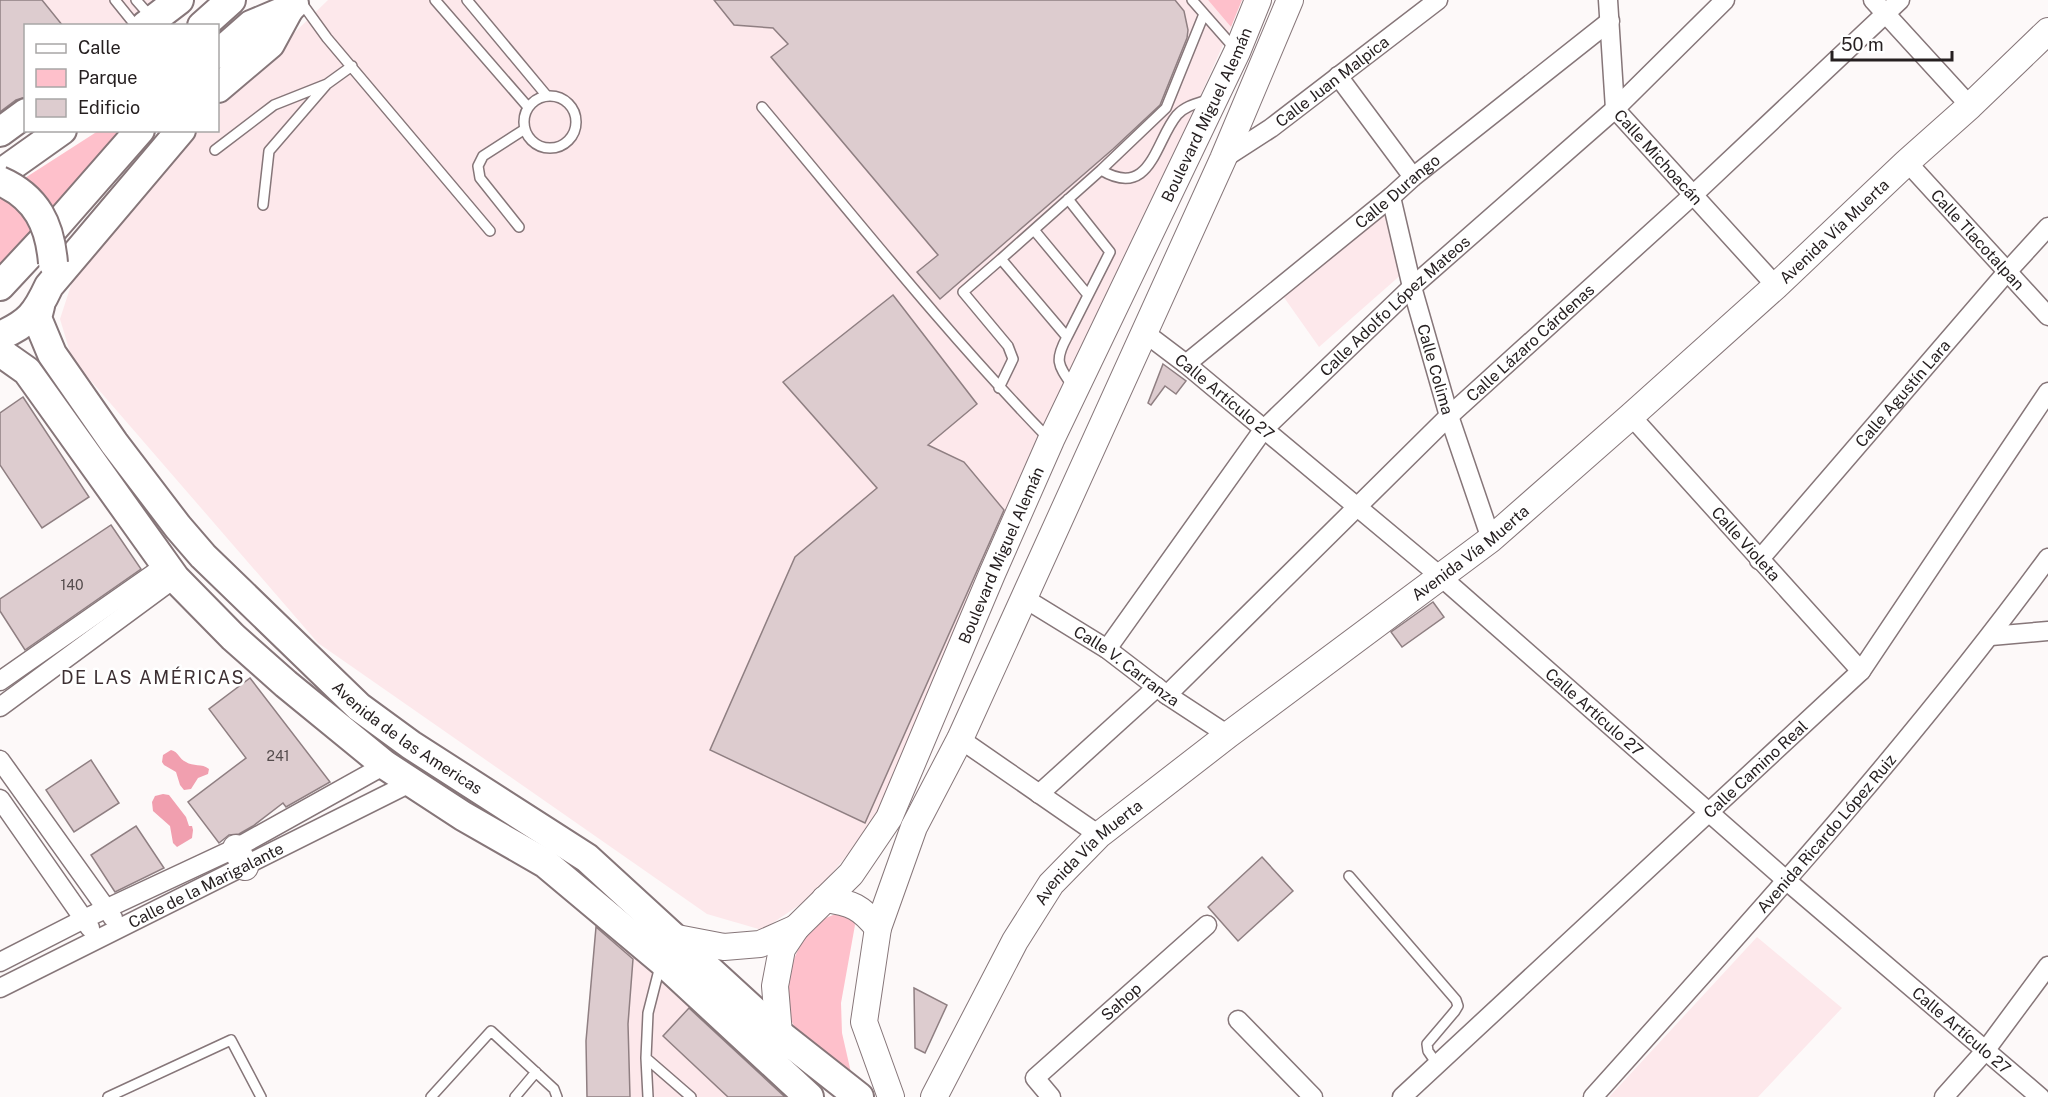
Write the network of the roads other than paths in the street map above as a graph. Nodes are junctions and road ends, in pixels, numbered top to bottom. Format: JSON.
{"nodes":[{"id":1,"x":114,"y":0,"type":"edge"},
{"id":2,"x":178,"y":0,"type":"edge"},
{"id":3,"x":231,"y":0,"type":"edge"},
{"id":4,"x":435,"y":0,"type":"edge"},
{"id":5,"x":466,"y":0,"type":"edge"},
{"id":6,"x":1192,"y":0,"type":"edge"},
{"id":7,"x":1258,"y":0,"type":"edge"},
{"id":8,"x":1290,"y":0,"type":"edge"},
{"id":9,"x":1438,"y":0,"type":"edge"},
{"id":10,"x":1608,"y":0,"type":"edge"},
{"id":11,"x":1725,"y":0,"type":"edge"},
{"id":12,"x":1873,"y":0,"type":"edge"},
{"id":13,"x":1900,"y":0,"type":"edge"},
{"id":14,"x":295,"y":3,"type":"edge"},
{"id":15,"x":1204,"y":14,"type":"junction"},
{"id":16,"x":1886,"y":14,"type":"junction"},
{"id":17,"x":142,"y":18,"type":"edge"},
{"id":18,"x":1610,"y":21,"type":"junction"},
{"id":19,"x":204,"y":24,"type":"edge"},
{"id":20,"x":2048,"y":31,"type":"edge"},
{"id":21,"x":1237,"y":52,"type":"junction"},
{"id":22,"x":219,"y":53,"type":"edge"},
{"id":23,"x":352,"y":66,"type":"junction"},
{"id":24,"x":1338,"y":76,"type":"junction"},
{"id":25,"x":327,"y":84,"type":"junction"},
{"id":26,"x":219,"y":87,"type":"edge"},
{"id":27,"x":547,"y":96,"type":"junction"},
{"id":28,"x":1215,"y":97,"type":"junction"},
{"id":29,"x":1970,"y":106,"type":"junction"},
{"id":30,"x":528,"y":107,"type":"junction"},
{"id":31,"x":762,"y":107,"type":"dead end"},
{"id":32,"x":1615,"y":109,"type":"junction"},
{"id":33,"x":24,"y":114,"type":"edge"},
{"id":34,"x":525,"y":129,"type":"junction"},
{"id":35,"x":0,"y":132,"type":"edge"},
{"id":36,"x":59,"y":132,"type":"edge"},
{"id":37,"x":138,"y":132,"type":"edge"},
{"id":38,"x":179,"y":132,"type":"edge"},
{"id":39,"x":215,"y":150,"type":"dead end"},
{"id":40,"x":1223,"y":159,"type":"junction"},
{"id":41,"x":1907,"y":162,"type":"junction"},
{"id":42,"x":1101,"y":170,"type":"junction"},
{"id":43,"x":4,"y":174,"type":"edge"},
{"id":44,"x":1413,"y":177,"type":"junction"},
{"id":45,"x":1694,"y":195,"type":"junction"},
{"id":46,"x":1391,"y":196,"type":"junction"},
{"id":47,"x":1068,"y":199,"type":"junction"},
{"id":48,"x":263,"y":205,"type":"dead end"},
{"id":49,"x":519,"y":227,"type":"dead end"},
{"id":50,"x":2048,"y":227,"type":"edge"},
{"id":51,"x":1034,"y":230,"type":"junction"},
{"id":52,"x":490,"y":231,"type":"dead end"},
{"id":53,"x":1001,"y":258,"type":"junction"},
{"id":54,"x":2006,"y":273,"type":"junction"},
{"id":55,"x":47,"y":285,"type":"junction"},
{"id":56,"x":0,"y":286,"type":"edge"},
{"id":57,"x":1776,"y":286,"type":"junction"},
{"id":58,"x":1412,"y":287,"type":"junction"},
{"id":59,"x":1088,"y":295,"type":"junction"},
{"id":60,"x":2048,"y":316,"type":"edge"},
{"id":61,"x":1144,"y":333,"type":"junction"},
{"id":62,"x":0,"y":336,"type":"edge"},
{"id":63,"x":1067,"y":338,"type":"junction"},
{"id":64,"x":0,"y":352,"type":"edge"},
{"id":65,"x":1186,"y":364,"type":"junction"},
{"id":66,"x":999,"y":388,"type":"junction"},
{"id":67,"x":1075,"y":390,"type":"junction"},
{"id":68,"x":2048,"y":392,"type":"edge"},
{"id":69,"x":1449,"y":416,"type":"junction"},
{"id":70,"x":1631,"y":416,"type":"junction"},
{"id":71,"x":1263,"y":429,"type":"junction"},
{"id":72,"x":1051,"y":441,"type":"junction"},
{"id":73,"x":1357,"y":506,"type":"junction"},
{"id":74,"x":1491,"y":539,"type":"junction"},
{"id":75,"x":2048,"y":558,"type":"edge"},
{"id":76,"x":1759,"y":560,"type":"junction"},
{"id":77,"x":170,"y":572,"type":"junction"},
{"id":78,"x":1440,"y":576,"type":"junction"},
{"id":79,"x":1024,"y":598,"type":"junction"},
{"id":80,"x":2048,"y":631,"type":"edge"},
{"id":81,"x":1991,"y":636,"type":"junction"},
{"id":82,"x":1107,"y":650,"type":"junction"},
{"id":83,"x":309,"y":658,"type":"junction"},
{"id":84,"x":1861,"y":671,"type":"junction"},
{"id":85,"x":0,"y":681,"type":"edge"},
{"id":86,"x":286,"y":684,"type":"junction"},
{"id":87,"x":1162,"y":691,"type":"junction"},
{"id":88,"x":0,"y":707,"type":"edge"},
{"id":89,"x":1228,"y":735,"type":"junction"},
{"id":90,"x":960,"y":739,"type":"junction"},
{"id":91,"x":0,"y":760,"type":"edge"},
{"id":92,"x":385,"y":765,"type":"junction"},
{"id":93,"x":410,"y":783,"type":"junction"},
{"id":94,"x":1039,"y":794,"type":"junction"},
{"id":95,"x":0,"y":799,"type":"edge"},
{"id":96,"x":1709,"y":812,"type":"junction"},
{"id":97,"x":1099,"y":835,"type":"junction"},
{"id":98,"x":240,"y":857,"type":"junction"},
{"id":99,"x":1349,"y":876,"type":"dead end"},
{"id":100,"x":1787,"y":881,"type":"junction"},
{"id":101,"x":825,"y":899,"type":"junction"},
{"id":102,"x":106,"y":909,"type":"junction"},
{"id":103,"x":84,"y":919,"type":"junction"},
{"id":104,"x":1208,"y":925,"type":"dead end"},
{"id":105,"x":796,"y":928,"type":"junction"},
{"id":106,"x":878,"y":928,"type":"junction"},
{"id":107,"x":121,"y":929,"type":"junction"},
{"id":108,"x":98,"y":940,"type":"junction"},
{"id":109,"x":669,"y":950,"type":"junction"},
{"id":110,"x":0,"y":962,"type":"edge"},
{"id":111,"x":2048,"y":966,"type":"edge"},
{"id":112,"x":698,"y":977,"type":"junction"},
{"id":113,"x":0,"y":988,"type":"edge"},
{"id":114,"x":1238,"y":1020,"type":"dead end"},
{"id":115,"x":779,"y":1034,"type":"junction"},
{"id":116,"x":1985,"y":1051,"type":"junction"},
{"id":117,"x":646,"y":1058,"type":"junction"},
{"id":118,"x":1437,"y":1064,"type":"junction"},
{"id":119,"x":536,"y":1072,"type":"junction"},
{"id":120,"x":108,"y":1097,"type":"edge"},
{"id":121,"x":261,"y":1097,"type":"edge"},
{"id":122,"x":430,"y":1097,"type":"edge"},
{"id":123,"x":515,"y":1097,"type":"edge"},
{"id":124,"x":557,"y":1097,"type":"edge"},
{"id":125,"x":648,"y":1097,"type":"edge"},
{"id":126,"x":691,"y":1097,"type":"edge"},
{"id":127,"x":811,"y":1097,"type":"edge"},
{"id":128,"x":859,"y":1097,"type":"edge"},
{"id":129,"x":891,"y":1097,"type":"edge"},
{"id":130,"x":934,"y":1097,"type":"edge"},
{"id":131,"x":1051,"y":1097,"type":"edge"},
{"id":132,"x":1313,"y":1097,"type":"edge"},
{"id":133,"x":1402,"y":1097,"type":"edge"},
{"id":134,"x":1593,"y":1097,"type":"edge"},
{"id":135,"x":1944,"y":1097,"type":"edge"},
{"id":136,"x":2040,"y":1097,"type":"edge"}],
"edges":[{"from":1,"to":17,"type":"lane"},
{"from":2,"to":17,"type":"main road"},
{"from":3,"to":19,"type":"main road"},
{"from":4,"to":30,"type":"lane"},
{"from":5,"to":27,"type":"lane"},
{"from":6,"to":15,"type":"lane"},
{"from":7,"to":21,"type":"main road","name":"Boulevard Miguel Alemán"},
{"from":8,"to":40,"type":"main road","name":"Boulevard Miguel Alemán"},
{"from":9,"to":24,"type":"street","name":"Calle Juan Malpica"},
{"from":10,"to":18,"type":"street","name":"Calle Michoacán"},
{"from":11,"to":32,"type":"street","name":"Calle Adolfo López Mateos"},
{"from":12,"to":16,"type":"street"},
{"from":13,"to":16,"type":"street","name":"Calle Lázaro Cárdenas"},
{"from":14,"to":22,"type":"main road"},
{"from":14,"to":23,"type":"lane"},
{"from":14,"to":26,"type":"main road"},
{"from":15,"to":21,"type":"lane"},
{"from":15,"to":42,"type":"lane"},
{"from":16,"to":29,"type":"street"},
{"from":16,"to":45,"type":"street","name":"Calle Lázaro Cárdenas"},
{"from":18,"to":32,"type":"street","name":"Calle Michoacán"},
{"from":18,"to":44,"type":"street","name":"Calle Durango"},
{"from":20,"to":29,"type":"main road","name":"Avenida Vía Muerta"},
{"from":21,"to":28,"type":"main road","name":"Boulevard Miguel Alemán"},
{"from":23,"to":25,"type":"lane"},
{"from":23,"to":52,"type":"lane"},
{"from":24,"to":40,"type":"street","name":"Calle Juan Malpica"},
{"from":24,"to":44,"type":"street"},
{"from":25,"to":39,"type":"lane"},
{"from":25,"to":48,"type":"lane"},
{"from":27,"to":30,"type":"lane"},
{"from":27,"to":34,"type":"lane"},
{"from":28,"to":42,"type":"lane"},
{"from":28,"to":67,"type":"main road","name":"Boulevard Miguel Alemán"},
{"from":29,"to":41,"type":"main road","name":"Avenida Vía Muerta"},
{"from":30,"to":34,"type":"lane"},
{"from":31,"to":66,"type":"lane"},
{"from":32,"to":45,"type":"street","name":"Calle Michoacán"},
{"from":32,"to":58,"type":"street","name":"Calle Adolfo López Mateos"},
{"from":33,"to":35,"type":"main road"},
{"from":34,"to":49,"type":"lane"},
{"from":36,"to":43,"type":"main road"},
{"from":37,"to":56,"type":"main road"},
{"from":38,"to":55,"type":"main road"},
{"from":40,"to":61,"type":"main road","name":"Boulevard Miguel Alemán"},
{"from":41,"to":54,"type":"street","name":"Calle Tlacotalpan"},
{"from":41,"to":57,"type":"main road","name":"Avenida Vía Muerta"},
{"from":42,"to":47,"type":"lane"},
{"from":43,"to":55,"type":"main road","name":"Avenida de las Americas","bridge":true},
{"from":44,"to":46,"type":"street","name":"Calle Durango"},
{"from":45,"to":57,"type":"street","name":"Calle Michoacán"},
{"from":45,"to":69,"type":"street","name":"Calle Lázaro Cárdenas"},
{"from":46,"to":58,"type":"street","name":"Calle Colima"},
{"from":46,"to":65,"type":"street","name":"Calle Durango"},
{"from":47,"to":51,"type":"lane"},
{"from":47,"to":59,"type":"lane"},
{"from":50,"to":54,"type":"street","name":"Calle Agustín Lara"},
{"from":51,"to":53,"type":"lane"},
{"from":51,"to":59,"type":"lane"},
{"from":53,"to":63,"type":"lane"},
{"from":53,"to":66,"type":"lane"},
{"from":54,"to":60,"type":"street","name":"Calle Tlacotalpan"},
{"from":54,"to":76,"type":"street","name":"Calle Agustín Lara"},
{"from":55,"to":62,"type":"main road"},
{"from":55,"to":83,"type":"main road","name":"Avenida de las Americas"},
{"from":57,"to":70,"type":"main road","name":"Avenida Vía Muerta"},
{"from":58,"to":69,"type":"street","name":"Calle Colima"},
{"from":58,"to":71,"type":"street","name":"Calle Adolfo López Mateos"},
{"from":59,"to":63,"type":"lane"},
{"from":61,"to":65,"type":"street","name":"Calle Artículo 27"},
{"from":61,"to":79,"type":"main road","name":"Boulevard Miguel Alemán"},
{"from":63,"to":67,"type":"lane"},
{"from":64,"to":77,"type":"main road","name":"Avenida de las Americas"},
{"from":65,"to":71,"type":"street","name":"Calle Artículo 27"},
{"from":66,"to":72,"type":"lane"},
{"from":67,"to":72,"type":"main road","name":"Boulevard Miguel Alemán"},
{"from":68,"to":84,"type":"street","name":"Calle Camino Real"},
{"from":69,"to":73,"type":"street","name":"Calle Lázaro Cárdenas"},
{"from":69,"to":74,"type":"street","name":"Calle Colima"},
{"from":70,"to":74,"type":"main road","name":"Avenida Vía Muerta"},
{"from":70,"to":76,"type":"street","name":"Calle Violeta"},
{"from":71,"to":73,"type":"street","name":"Calle Artículo 27"},
{"from":71,"to":82,"type":"street","name":"Calle Adolfo López Mateos"},
{"from":72,"to":101,"type":"main road","name":"Boulevard Miguel Alemán"},
{"from":73,"to":78,"type":"street","name":"Calle Artículo 27"},
{"from":73,"to":87,"type":"street","name":"Calle Lázaro Cárdenas"},
{"from":74,"to":78,"type":"main road","name":"Avenida Vía Muerta"},
{"from":75,"to":81,"type":"street","name":"Avenida Ricardo López Ruiz"},
{"from":76,"to":84,"type":"street","name":"Calle Violeta"},
{"from":77,"to":85,"type":"street"},
{"from":77,"to":86,"type":"main road","name":"Avenida de las Americas"},
{"from":77,"to":88,"type":"street"},
{"from":78,"to":89,"type":"main road","name":"Avenida Vía Muerta"},
{"from":78,"to":96,"type":"street","name":"Calle Artículo 27"},
{"from":79,"to":82,"type":"street","name":"Calle V. Carranza"},
{"from":79,"to":90,"type":"main road","name":"Boulevard Miguel Alemán"},
{"from":80,"to":81,"type":"street"},
{"from":81,"to":100,"type":"street","name":"Avenida Ricardo López Ruiz"},
{"from":82,"to":87,"type":"street","name":"Calle V. Carranza"},
{"from":83,"to":86,"type":"main road"},
{"from":83,"to":109,"type":"main road","name":"Avenida de las Americas"},
{"from":84,"to":96,"type":"street","name":"Calle Camino Real"},
{"from":86,"to":92,"type":"main road","name":"Avenida de las Americas"},
{"from":87,"to":89,"type":"street","name":"Calle V. Carranza"},
{"from":87,"to":94,"type":"street","name":"Calle Lázaro Cárdenas"},
{"from":89,"to":97,"type":"main road","name":"Avenida Vía Muerta"},
{"from":90,"to":94,"type":"street"},
{"from":90,"to":106,"type":"main road","name":"Boulevard Miguel Alemán"},
{"from":91,"to":102,"type":"street"},
{"from":92,"to":93,"type":"main road","name":"Avenida de las Americas"},
{"from":92,"to":98,"type":"street","name":"Calle de la Marigalante"},
{"from":93,"to":98,"type":"street","name":"Calle de la Marigalante"},
{"from":93,"to":109,"type":"main road","name":"Avenida de las Americas"},
{"from":94,"to":97,"type":"street"},
{"from":95,"to":103,"type":"street"},
{"from":96,"to":100,"type":"street","name":"Calle Artículo 27"},
{"from":96,"to":118,"type":"street","name":"Calle Camino Real"},
{"from":97,"to":130,"type":"main road","name":"Avenida Vía Muerta"},
{"from":98,"to":102,"type":"street","name":"Calle de la Marigalante"},
{"from":98,"to":107,"type":"street","name":"Calle de la Marigalante"},
{"from":99,"to":118,"type":"lane"},
{"from":100,"to":116,"type":"street","name":"Calle Artículo 27"},
{"from":100,"to":134,"type":"street","name":"Avenida Ricardo López Ruiz"},
{"from":101,"to":105,"type":"main road","name":"Boulevard Miguel Alemán"},
{"from":101,"to":106,"type":"main road"},
{"from":102,"to":103,"type":"street","name":"Calle de la Marigalante"},
{"from":102,"to":107,"type":"street"},
{"from":103,"to":108,"type":"street"},
{"from":103,"to":110,"type":"street","name":"Calle de la Marigalante"},
{"from":104,"to":131,"type":"street","name":"Sahop"},
{"from":105,"to":109,"type":"main road"},
{"from":105,"to":115,"type":"main road","name":"Boulevard Miguel Alemán"},
{"from":106,"to":129,"type":"main road","name":"Boulevard Miguel Alemán"},
{"from":107,"to":108,"type":"street","name":"Calle de la Marigalante"},
{"from":108,"to":113,"type":"street","name":"Calle de la Marigalante"},
{"from":109,"to":112,"type":"main road","name":"Avenida de las Americas"},
{"from":109,"to":117,"type":"lane"},
{"from":111,"to":116,"type":"street"},
{"from":112,"to":115,"type":"main road","name":"Avenida de las Americas"},
{"from":112,"to":127,"type":"main road","name":"Avenida de las Americas"},
{"from":114,"to":132,"type":"street"},
{"from":115,"to":127,"type":"main road","name":"Boulevard Miguel Alemán"},
{"from":115,"to":128,"type":"main road","name":"Avenida de las Americas"},
{"from":116,"to":135,"type":"street"},
{"from":116,"to":136,"type":"street","name":"Calle Artículo 27"},
{"from":117,"to":125,"type":"lane"},
{"from":117,"to":126,"type":"lane"},
{"from":118,"to":133,"type":"street","name":"Calle Camino Real"},
{"from":119,"to":122,"type":"lane"},
{"from":119,"to":123,"type":"lane"},
{"from":119,"to":124,"type":"lane"},
{"from":120,"to":121,"type":"lane"}]}
